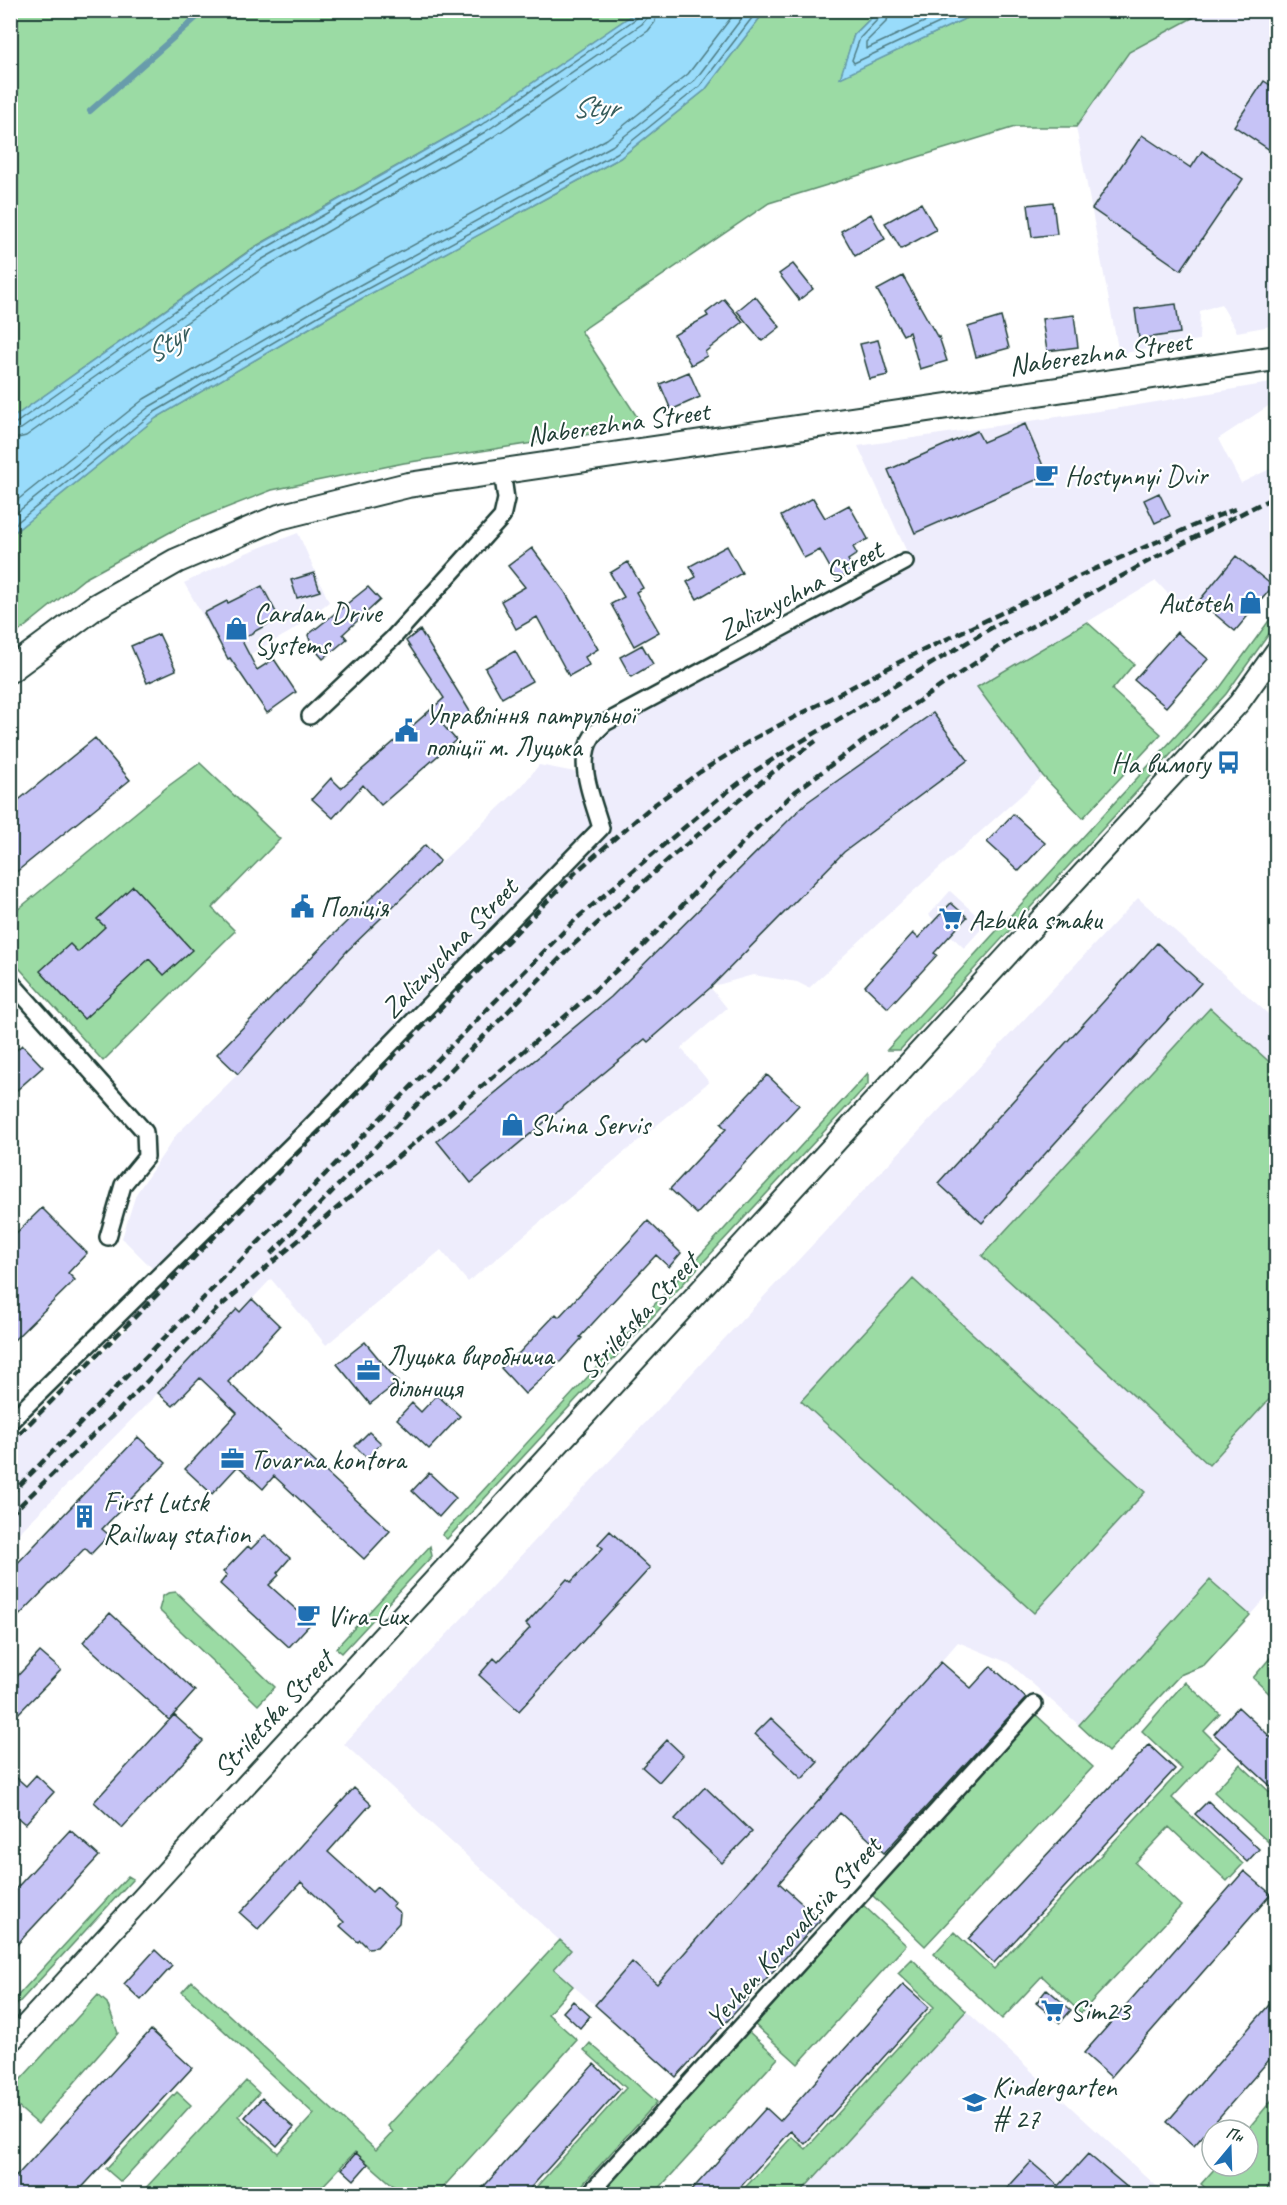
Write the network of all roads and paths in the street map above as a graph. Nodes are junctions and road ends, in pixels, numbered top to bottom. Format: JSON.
{"nodes":[{"id":1,"x":1276,"y":358,"type":"edge"},
{"id":2,"x":502,"y":471,"type":"junction"},
{"id":3,"x":905,"y":562,"type":"dead end"},
{"id":4,"x":1276,"y":651,"type":"edge"},
{"id":5,"x":10,"y":670,"type":"edge"},
{"id":6,"x":310,"y":716,"type":"dead end"},
{"id":7,"x":12,"y":985,"type":"edge"},
{"id":8,"x":108,"y":1237,"type":"dead end"},
{"id":9,"x":10,"y":1422,"type":"edge"},
{"id":10,"x":1034,"y":1704,"type":"dead end"},
{"id":11,"x":10,"y":2042,"type":"edge"},
{"id":12,"x":589,"y":2194,"type":"edge"}],
"edges":[{"from":1,"to":2,"type":"main road","name":"Naberezhna Street"},
{"from":2,"to":5,"type":"main road","name":"Naberezhna Street"},
{"from":2,"to":6,"type":"street"},
{"from":3,"to":9,"type":"street","name":"Zaliznychna Street"},
{"from":4,"to":11,"type":"street","name":"Striletska Street"},
{"from":7,"to":8,"type":"street"},
{"from":10,"to":12,"type":"street","name":"Yevhen Konovaltsia Street"}]}
